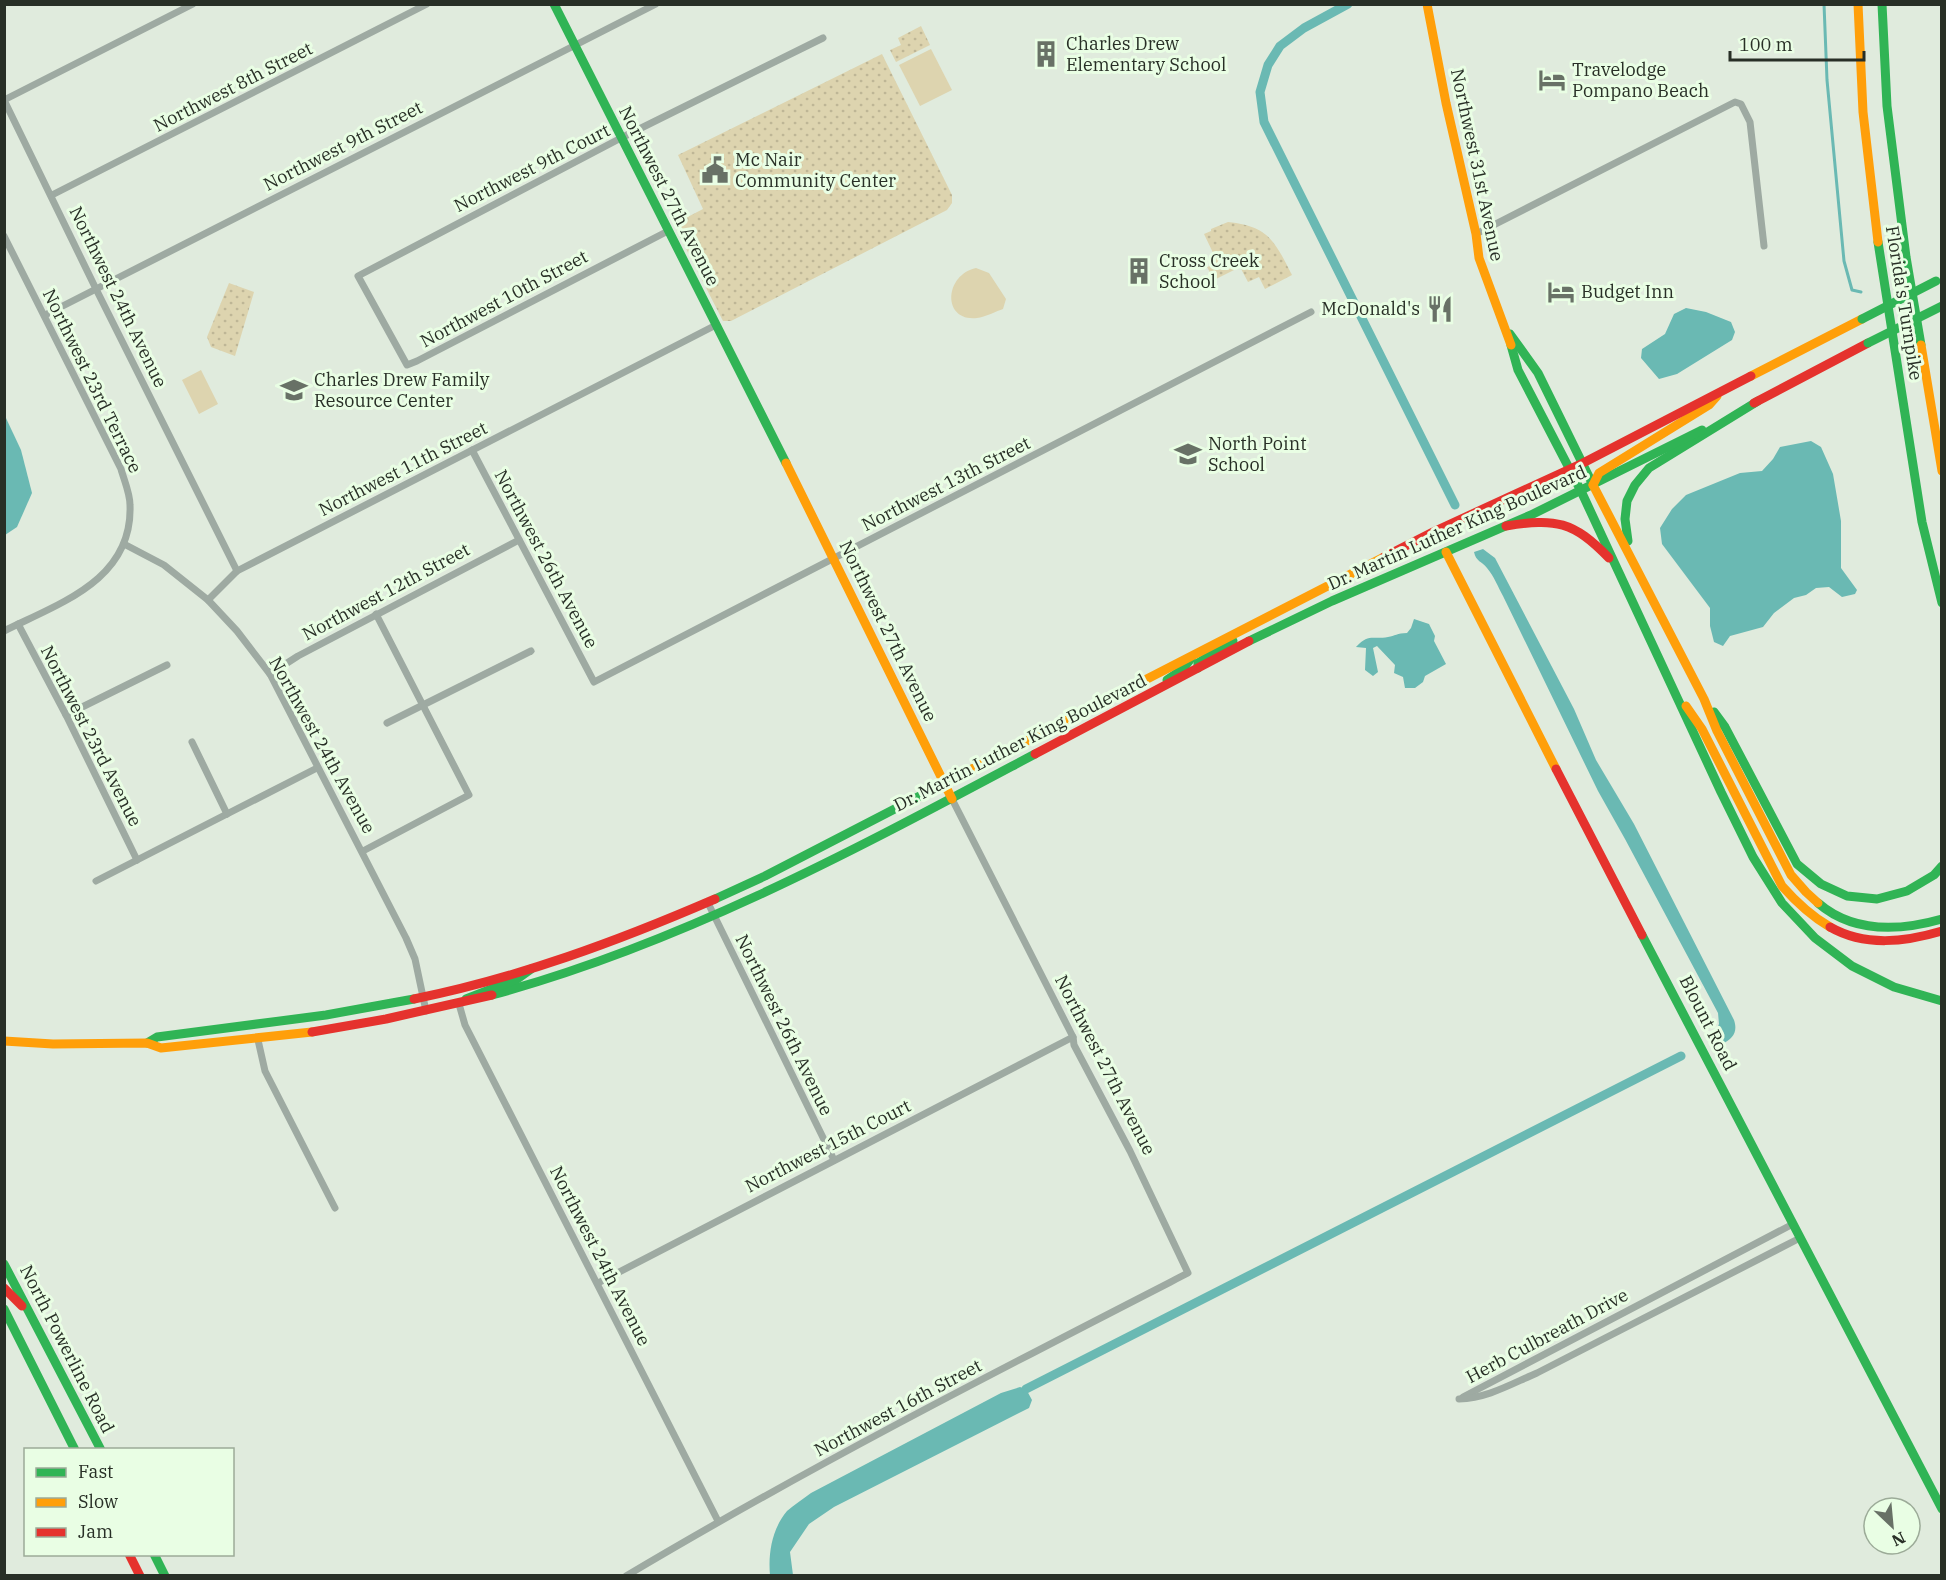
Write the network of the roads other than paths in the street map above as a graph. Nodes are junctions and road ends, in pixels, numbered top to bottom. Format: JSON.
{"nodes":[{"id":1,"x":193,"y":4,"type":"edge"},
{"id":2,"x":427,"y":4,"type":"edge"},
{"id":3,"x":554,"y":4,"type":"edge"},
{"id":4,"x":656,"y":4,"type":"edge"},
{"id":5,"x":1426,"y":4,"type":"edge"},
{"id":6,"x":1858,"y":4,"type":"edge"},
{"id":7,"x":1882,"y":4,"type":"edge"},
{"id":8,"x":823,"y":38,"type":"dead end"},
{"id":9,"x":575,"y":45,"type":"junction"},
{"id":10,"x":4,"y":100,"type":"edge"},
{"id":11,"x":621,"y":138,"type":"junction"},
{"id":12,"x":52,"y":195,"type":"junction"},
{"id":13,"x":668,"y":231,"type":"junction"},
{"id":14,"x":1476,"y":234,"type":"junction"},
{"id":15,"x":4,"y":236,"type":"edge"},
{"id":16,"x":1764,"y":246,"type":"dead end"},
{"id":17,"x":1939,"y":279,"type":"edge"},
{"id":18,"x":96,"y":289,"type":"junction"},
{"id":19,"x":1941,"y":306,"type":"edge"},
{"id":20,"x":1311,"y":312,"type":"dead end"},
{"id":21,"x":378,"y":313,"type":"joint"},
{"id":22,"x":45,"y":315,"type":"junction"},
{"id":23,"x":716,"y":324,"type":"junction"},
{"id":24,"x":1506,"y":328,"type":"junction"},
{"id":25,"x":1722,"y":391,"type":"junction"},
{"id":26,"x":1758,"y":401,"type":"junction"},
{"id":27,"x":472,"y":450,"type":"junction"},
{"id":28,"x":1583,"y":462,"type":"junction"},
{"id":29,"x":1568,"y":469,"type":"junction"},
{"id":30,"x":1941,"y":471,"type":"edge"},
{"id":31,"x":1593,"y":485,"type":"junction"},
{"id":32,"x":1581,"y":491,"type":"junction"},
{"id":33,"x":1506,"y":526,"type":"junction"},
{"id":34,"x":519,"y":540,"type":"junction"},
{"id":35,"x":124,"y":544,"type":"junction"},
{"id":36,"x":1446,"y":552,"type":"junction"},
{"id":37,"x":1630,"y":554,"type":"junction"},
{"id":38,"x":834,"y":558,"type":"junction"},
{"id":39,"x":1619,"y":569,"type":"junction"},
{"id":40,"x":237,"y":572,"type":"junction"},
{"id":41,"x":208,"y":600,"type":"junction"},
{"id":42,"x":1941,"y":603,"type":"edge"},
{"id":43,"x":376,"y":614,"type":"junction"},
{"id":44,"x":18,"y":624,"type":"junction"},
{"id":45,"x":1246,"y":628,"type":"junction"},
{"id":46,"x":4,"y":631,"type":"edge"},
{"id":47,"x":531,"y":651,"type":"dead end"},
{"id":48,"x":1195,"y":654,"type":"junction"},
{"id":49,"x":167,"y":665,"type":"dead end"},
{"id":50,"x":1197,"y":669,"type":"junction"},
{"id":51,"x":270,"y":674,"type":"junction"},
{"id":52,"x":594,"y":682,"type":"joint"},
{"id":53,"x":1152,"y":693,"type":"junction"},
{"id":54,"x":1676,"y":693,"type":"junction"},
{"id":55,"x":1704,"y":699,"type":"junction"},
{"id":56,"x":423,"y":705,"type":"junction"},
{"id":57,"x":66,"y":716,"type":"junction"},
{"id":58,"x":387,"y":723,"type":"dead end"},
{"id":59,"x":192,"y":742,"type":"dead end"},
{"id":60,"x":317,"y":768,"type":"junction"},
{"id":61,"x":945,"y":784,"type":"junction"},
{"id":62,"x":952,"y":799,"type":"junction"},
{"id":63,"x":227,"y":814,"type":"junction"},
{"id":64,"x":363,"y":851,"type":"junction"},
{"id":65,"x":137,"y":860,"type":"junction"},
{"id":66,"x":1941,"y":866,"type":"edge"},
{"id":67,"x":96,"y":881,"type":"dead end"},
{"id":68,"x":708,"y":903,"type":"junction"},
{"id":69,"x":713,"y":916,"type":"junction"},
{"id":70,"x":1941,"y":919,"type":"edge"},
{"id":71,"x":1941,"y":931,"type":"edge"},
{"id":72,"x":533,"y":967,"type":"junction"},
{"id":73,"x":424,"y":997,"type":"junction"},
{"id":74,"x":1941,"y":1001,"type":"edge"},
{"id":75,"x":459,"y":1004,"type":"junction"},
{"id":76,"x":426,"y":1011,"type":"junction"},
{"id":77,"x":1073,"y":1037,"type":"junction"},
{"id":78,"x":258,"y":1040,"type":"junction"},
{"id":79,"x":4,"y":1041,"type":"edge"},
{"id":80,"x":147,"y":1043,"type":"junction"},
{"id":81,"x":834,"y":1160,"type":"junction"},
{"id":82,"x":335,"y":1208,"type":"dead end"},
{"id":83,"x":1793,"y":1224,"type":"junction"},
{"id":84,"x":1800,"y":1238,"type":"junction"},
{"id":85,"x":5,"y":1266,"type":"edge"},
{"id":86,"x":1188,"y":1273,"type":"joint"},
{"id":87,"x":598,"y":1282,"type":"junction"},
{"id":88,"x":4,"y":1288,"type":"edge"},
{"id":89,"x":4,"y":1309,"type":"edge"},
{"id":90,"x":31,"y":1317,"type":"junction"},
{"id":91,"x":74,"y":1448,"type":"edge"},
{"id":92,"x":100,"y":1448,"type":"edge"},
{"id":93,"x":1941,"y":1509,"type":"edge"},
{"id":94,"x":718,"y":1521,"type":"junction"},
{"id":95,"x":130,"y":1556,"type":"edge"},
{"id":96,"x":155,"y":1556,"type":"edge"},
{"id":97,"x":140,"y":1575,"type":"edge"},
{"id":98,"x":165,"y":1575,"type":"edge"},
{"id":99,"x":626,"y":1575,"type":"edge"}],
"edges":[{"from":1,"to":10,"type":"street"},
{"from":2,"to":12,"type":"street","name":"Northwest 8th Street"},
{"from":3,"to":9,"type":"main road","name":"Northwest 27th Avenue"},
{"from":4,"to":9,"type":"street","name":"Northwest 9th Street"},
{"from":5,"to":14,"type":"main road","name":"Northwest 31st Avenue"},
{"from":6,"to":42,"type":"main road","name":"Florida's Turnpike"},
{"from":7,"to":30,"type":"main road","name":"Florida's Turnpike"},
{"from":8,"to":11,"type":"street","name":"Northwest 9th Court"},
{"from":9,"to":11,"type":"main road","name":"Northwest 27th Avenue"},
{"from":9,"to":18,"type":"street","name":"Northwest 9th Street"},
{"from":10,"to":12,"type":"street","name":"Northwest 24th Avenue"},
{"from":11,"to":13,"type":"main road","name":"Northwest 27th Avenue"},
{"from":11,"to":21,"type":"street","name":"Northwest 9th Court"},
{"from":12,"to":18,"type":"street","name":"Northwest 24th Avenue"},
{"from":13,"to":21,"type":"street","name":"Northwest 10th Street"},
{"from":13,"to":23,"type":"main road","name":"Northwest 27th Avenue"},
{"from":14,"to":16,"type":"street"},
{"from":14,"to":24,"type":"main road","name":"Northwest 31st Avenue"},
{"from":15,"to":22,"type":"street","name":"Northwest 23rd Terrace"},
{"from":17,"to":25,"type":"main road","name":"Dr. Martin Luther King Boulevard","bridge":true},
{"from":18,"to":22,"type":"street","name":"Northwest 9th Street"},
{"from":18,"to":40,"type":"street","name":"Northwest 24th Avenue"},
{"from":19,"to":26,"type":"main road","name":"Dr. Martin Luther King Boulevard","bridge":true},
{"from":20,"to":38,"type":"street","name":"Northwest 13th Street"},
{"from":22,"to":35,"type":"street","name":"Northwest 23rd Terrace"},
{"from":23,"to":27,"type":"street","name":"Northwest 11th Street"},
{"from":23,"to":38,"type":"main road","name":"Northwest 27th Avenue"},
{"from":24,"to":28,"type":"main road","name":"Northwest 31st Avenue"},
{"from":24,"to":29,"type":"main road","name":"Northwest 31st Avenue"},
{"from":25,"to":28,"type":"main road","name":"Dr. Martin Luther King Boulevard"},
{"from":25,"to":31,"type":"main road"},
{"from":26,"to":31,"type":"main road","name":"Dr. Martin Luther King Boulevard"},
{"from":26,"to":37,"type":"main road"},
{"from":27,"to":34,"type":"street","name":"Northwest 26th Avenue"},
{"from":27,"to":40,"type":"street","name":"Northwest 11th Street"},
{"from":28,"to":29,"type":"main road","name":"Dr. Martin Luther King Boulevard"},
{"from":28,"to":31,"type":"main road","name":"Northwest 31st Avenue"},
{"from":29,"to":32,"type":"main road","name":"Northwest 31st Avenue"},
{"from":29,"to":45,"type":"main road","name":"Dr. Martin Luther King Boulevard"},
{"from":31,"to":32,"type":"main road","name":"Dr. Martin Luther King Boulevard"},
{"from":31,"to":37,"type":"main road","name":"Northwest 31st Avenue"},
{"from":32,"to":33,"type":"main road","name":"Dr. Martin Luther King Boulevard"},
{"from":32,"to":39,"type":"main road","name":"Northwest 31st Avenue"},
{"from":33,"to":36,"type":"main road","name":"Dr. Martin Luther King Boulevard"},
{"from":33,"to":39,"type":"main road"},
{"from":34,"to":43,"type":"street","name":"Northwest 12th Street"},
{"from":34,"to":52,"type":"street","name":"Northwest 26th Avenue"},
{"from":35,"to":41,"type":"street","name":"Northwest 24th Avenue"},
{"from":35,"to":44,"type":"street"},
{"from":36,"to":50,"type":"main road","name":"Dr. Martin Luther King Boulevard"},
{"from":36,"to":83,"type":"main road","name":"Blount Road"},
{"from":37,"to":55,"type":"main road","name":"Northwest 31st Avenue"},
{"from":38,"to":52,"type":"street","name":"Northwest 13th Street"},
{"from":38,"to":61,"type":"main road","name":"Northwest 27th Avenue"},
{"from":39,"to":54,"type":"main road","name":"Northwest 31st Avenue"},
{"from":40,"to":41,"type":"street","name":"Northwest 11th Street"},
{"from":41,"to":51,"type":"street","name":"Northwest 24th Avenue"},
{"from":43,"to":51,"type":"street","name":"Northwest 12th Street"},
{"from":43,"to":56,"type":"street"},
{"from":44,"to":46,"type":"street"},
{"from":44,"to":57,"type":"street","name":"Northwest 23rd Avenue"},
{"from":45,"to":48,"type":"main road","name":"Dr. Martin Luther King Boulevard"},
{"from":45,"to":50,"type":"main road"},
{"from":47,"to":56,"type":"street"},
{"from":48,"to":53,"type":"main road"},
{"from":48,"to":61,"type":"main road","name":"Dr. Martin Luther King Boulevard"},
{"from":49,"to":57,"type":"street"},
{"from":50,"to":53,"type":"main road","name":"Dr. Martin Luther King Boulevard"},
{"from":51,"to":60,"type":"street","name":"Northwest 24th Avenue"},
{"from":53,"to":62,"type":"main road","name":"Dr. Martin Luther King Boulevard"},
{"from":54,"to":71,"type":"main road"},
{"from":54,"to":74,"type":"main road"},
{"from":55,"to":66,"type":"main road"},
{"from":55,"to":70,"type":"main road"},
{"from":56,"to":58,"type":"street"},
{"from":56,"to":64,"type":"street"},
{"from":57,"to":65,"type":"street","name":"Northwest 23rd Avenue"},
{"from":59,"to":63,"type":"street"},
{"from":60,"to":63,"type":"street"},
{"from":60,"to":64,"type":"street","name":"Northwest 24th Avenue"},
{"from":61,"to":62,"type":"main road","name":"Northwest 27th Avenue"},
{"from":61,"to":68,"type":"main road","name":"Dr. Martin Luther King Boulevard"},
{"from":62,"to":69,"type":"main road","name":"Dr. Martin Luther King Boulevard"},
{"from":62,"to":77,"type":"street","name":"Northwest 27th Avenue"},
{"from":63,"to":65,"type":"street"},
{"from":64,"to":73,"type":"street","name":"Northwest 24th Avenue"},
{"from":65,"to":67,"type":"street"},
{"from":68,"to":69,"type":"street","name":"Northwest 26th Avenue"},
{"from":68,"to":72,"type":"main road","name":"Dr. Martin Luther King Boulevard"},
{"from":69,"to":75,"type":"main road","name":"Dr. Martin Luther King Boulevard"},
{"from":69,"to":81,"type":"street","name":"Northwest 26th Avenue"},
{"from":72,"to":73,"type":"main road","name":"Dr. Martin Luther King Boulevard"},
{"from":72,"to":75,"type":"main road"},
{"from":73,"to":76,"type":"street","name":"Northwest 24th Avenue"},
{"from":73,"to":80,"type":"main road","name":"Dr. Martin Luther King Boulevard"},
{"from":75,"to":76,"type":"main road","name":"Dr. Martin Luther King Boulevard"},
{"from":75,"to":87,"type":"street","name":"Northwest 24th Avenue"},
{"from":76,"to":78,"type":"main road","name":"Dr. Martin Luther King Boulevard"},
{"from":77,"to":81,"type":"street","name":"Northwest 15th Court"},
{"from":77,"to":86,"type":"street","name":"Northwest 27th Avenue"},
{"from":78,"to":80,"type":"main road","name":"Dr. Martin Luther King Boulevard"},
{"from":78,"to":82,"type":"street"},
{"from":79,"to":80,"type":"main road","name":"Dr. Martin Luther King Boulevard"},
{"from":81,"to":87,"type":"street","name":"Northwest 15th Court"},
{"from":83,"to":84,"type":"main road","name":"Blount Road"},
{"from":83,"to":84,"type":"street","name":"Herb Culbreath Drive"},
{"from":84,"to":93,"type":"main road","name":"Blount Road"},
{"from":85,"to":90,"type":"main road","name":"North Powerline Road"},
{"from":86,"to":94,"type":"street","name":"Northwest 16th Street"},
{"from":87,"to":94,"type":"street","name":"Northwest 24th Avenue"},
{"from":88,"to":90,"type":"main road"},
{"from":89,"to":91,"type":"main road","name":"North Powerline Road"},
{"from":90,"to":92,"type":"main road","name":"North Powerline Road"},
{"from":94,"to":99,"type":"street","name":"Northwest 16th Street"},
{"from":95,"to":97,"type":"main road"},
{"from":96,"to":98,"type":"main road"}]}
